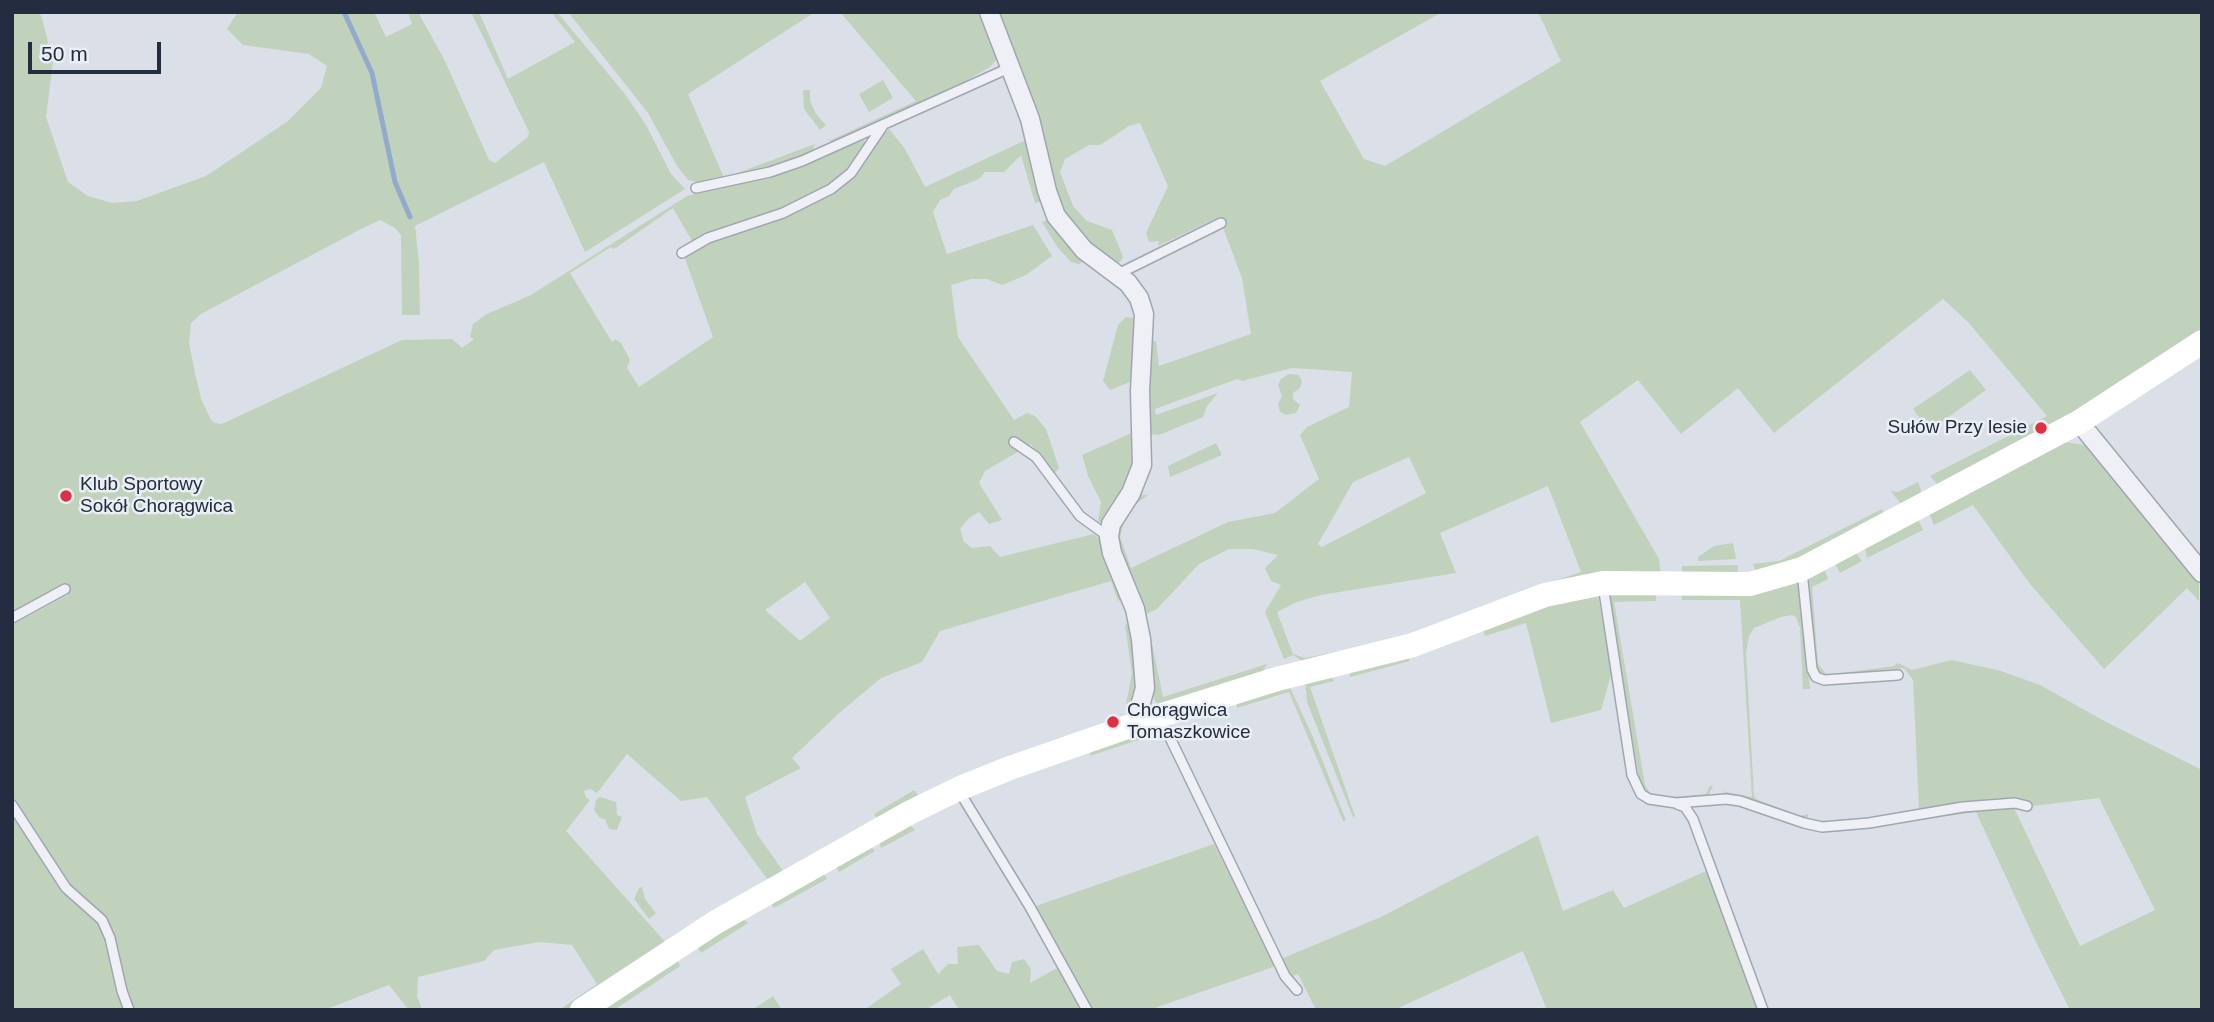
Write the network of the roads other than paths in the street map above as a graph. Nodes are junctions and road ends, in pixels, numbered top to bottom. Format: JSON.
{"nodes":[{"id":1,"x":989,"y":12,"type":"edge"},
{"id":2,"x":1009,"y":68,"type":"junction"},
{"id":3,"x":883,"y":126,"type":"junction"},
{"id":4,"x":696,"y":188,"type":"dead end"},
{"id":5,"x":1221,"y":223,"type":"dead end"},
{"id":6,"x":682,"y":253,"type":"dead end"},
{"id":7,"x":1118,"y":274,"type":"junction"},
{"id":8,"x":2202,"y":342,"type":"edge"},
{"id":9,"x":2079,"y":422,"type":"junction"},
{"id":10,"x":1014,"y":442,"type":"dead end"},
{"id":11,"x":1109,"y":537,"type":"junction"},
{"id":12,"x":1802,"y":569,"type":"junction"},
{"id":13,"x":2202,"y":573,"type":"edge"},
{"id":14,"x":1602,"y":583,"type":"junction"},
{"id":15,"x":65,"y":589,"type":"dead end"},
{"id":16,"x":12,"y":618,"type":"edge"},
{"id":17,"x":1898,"y":675,"type":"dead end"},
{"id":18,"x":1159,"y":716,"type":"junction"},
{"id":19,"x":1135,"y":724,"type":"junction"},
{"id":20,"x":958,"y":789,"type":"junction"},
{"id":21,"x":1675,"y":803,"type":"junction"},
{"id":22,"x":12,"y":805,"type":"edge"},
{"id":23,"x":2026,"y":806,"type":"dead end"},
{"id":24,"x":1297,"y":990,"type":"dead end"},
{"id":25,"x":129,"y":1010,"type":"edge"},
{"id":26,"x":582,"y":1010,"type":"edge"},
{"id":27,"x":1087,"y":1010,"type":"edge"},
{"id":28,"x":1763,"y":1010,"type":"edge"}],
"edges":[{"from":1,"to":2,"type":"street"},
{"from":2,"to":3,"type":"lane"},
{"from":2,"to":7,"type":"street"},
{"from":3,"to":4,"type":"lane"},
{"from":3,"to":6,"type":"lane"},
{"from":5,"to":7,"type":"lane"},
{"from":7,"to":11,"type":"street"},
{"from":8,"to":9,"type":"street"},
{"from":9,"to":12,"type":"street"},
{"from":9,"to":13,"type":"street"},
{"from":10,"to":11,"type":"lane"},
{"from":11,"to":19,"type":"street"},
{"from":12,"to":14,"type":"street"},
{"from":12,"to":17,"type":"lane"},
{"from":14,"to":18,"type":"street"},
{"from":14,"to":21,"type":"lane"},
{"from":15,"to":16,"type":"lane"},
{"from":18,"to":19,"type":"street"},
{"from":18,"to":24,"type":"lane"},
{"from":19,"to":20,"type":"street"},
{"from":20,"to":26,"type":"street"},
{"from":20,"to":27,"type":"lane"},
{"from":21,"to":23,"type":"lane"},
{"from":21,"to":28,"type":"lane"},
{"from":22,"to":25,"type":"lane"}]}
